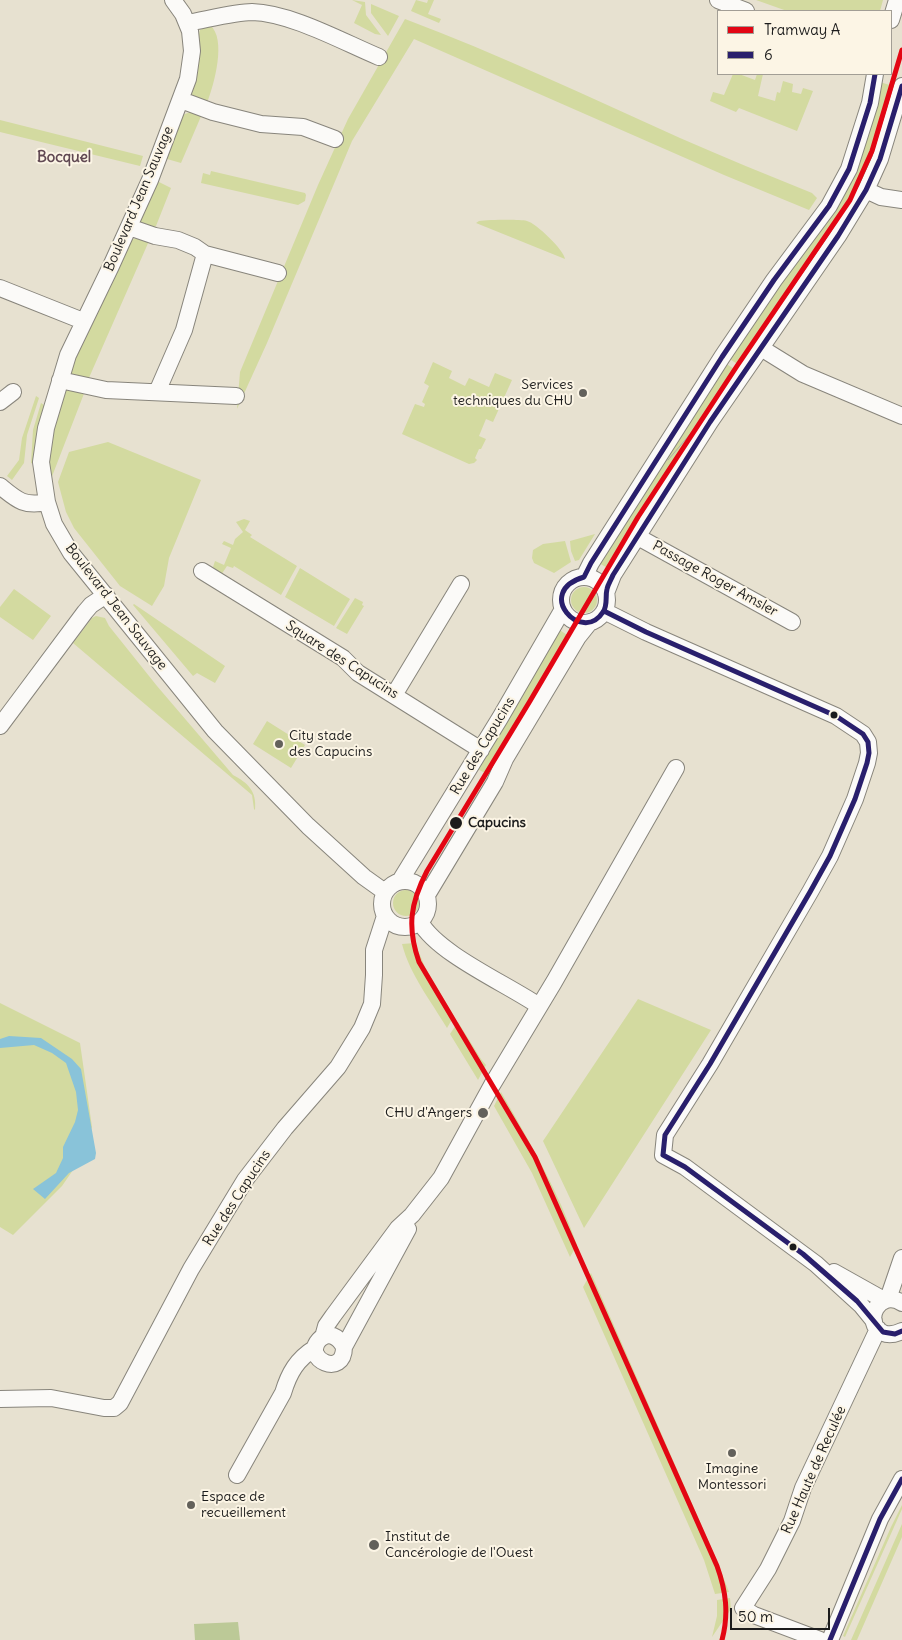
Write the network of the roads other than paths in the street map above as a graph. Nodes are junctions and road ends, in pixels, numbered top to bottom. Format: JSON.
{"nodes":[{"id":1,"x":173,"y":0,"type":"edge"},
{"id":2,"x":718,"y":0,"type":"edge"},
{"id":3,"x":897,"y":0,"type":"edge"},
{"id":4,"x":743,"y":10,"type":"edge"},
{"id":5,"x":892,"y":17,"type":"edge"},
{"id":6,"x":187,"y":23,"type":"junction"},
{"id":7,"x":379,"y":57,"type":"dead end"},
{"id":8,"x":875,"y":75,"type":"edge"},
{"id":9,"x":902,"y":86,"type":"edge"},
{"id":10,"x":181,"y":100,"type":"junction"},
{"id":11,"x":335,"y":139,"type":"dead end"},
{"id":12,"x":866,"y":190,"type":"junction"},
{"id":13,"x":902,"y":200,"type":"edge"},
{"id":14,"x":129,"y":227,"type":"junction"},
{"id":15,"x":205,"y":254,"type":"junction"},
{"id":16,"x":278,"y":273,"type":"dead end"},
{"id":17,"x":0,"y":288,"type":"edge"},
{"id":18,"x":83,"y":321,"type":"junction"},
{"id":19,"x":761,"y":348,"type":"junction"},
{"id":20,"x":60,"y":380,"type":"junction"},
{"id":21,"x":157,"y":392,"type":"junction"},
{"id":22,"x":236,"y":396,"type":"dead end"},
{"id":23,"x":902,"y":416,"type":"edge"},
{"id":24,"x":0,"y":486,"type":"edge"},
{"id":25,"x":47,"y":502,"type":"junction"},
{"id":26,"x":638,"y":537,"type":"junction"},
{"id":27,"x":202,"y":572,"type":"dead end"},
{"id":28,"x":584,"y":578,"type":"junction"},
{"id":29,"x":461,"y":584,"type":"dead end"},
{"id":30,"x":606,"y":593,"type":"junction"},
{"id":31,"x":106,"y":595,"type":"junction"},
{"id":32,"x":564,"y":609,"type":"junction"},
{"id":33,"x":604,"y":611,"type":"junction"},
{"id":34,"x":590,"y":622,"type":"junction"},
{"id":35,"x":792,"y":622,"type":"dead end"},
{"id":36,"x":394,"y":694,"type":"junction"},
{"id":37,"x":0,"y":726,"type":"edge"},
{"id":38,"x":481,"y":750,"type":"junction"},
{"id":39,"x":676,"y":768,"type":"dead end"},
{"id":40,"x":400,"y":881,"type":"junction"},
{"id":41,"x":385,"y":892,"type":"junction"},
{"id":42,"x":427,"y":895,"type":"junction"},
{"id":43,"x":390,"y":920,"type":"junction"},
{"id":44,"x":420,"y":922,"type":"junction"},
{"id":45,"x":540,"y":1006,"type":"junction"},
{"id":46,"x":412,"y":1215,"type":"junction"},
{"id":47,"x":902,"y":1258,"type":"edge"},
{"id":48,"x":816,"y":1264,"type":"junction"},
{"id":49,"x":891,"y":1301,"type":"edge"},
{"id":50,"x":876,"y":1325,"type":"junction"},
{"id":51,"x":902,"y":1330,"type":"edge"},
{"id":52,"x":344,"y":1347,"type":"junction"},
{"id":53,"x":320,"y":1349,"type":"junction"},
{"id":54,"x":0,"y":1400,"type":"edge"},
{"id":55,"x":237,"y":1475,"type":"dead end"},
{"id":56,"x":902,"y":1479,"type":"edge"},
{"id":57,"x":820,"y":1640,"type":"edge"},
{"id":58,"x":830,"y":1640,"type":"edge"}],
"edges":[{"from":1,"to":6,"type":"street","name":"Boulevard Jean Sauvage"},
{"from":2,"to":4,"type":"street"},
{"from":3,"to":5,"type":"street"},
{"from":6,"to":7,"type":"street"},
{"from":6,"to":10,"type":"street","name":"Boulevard Jean Sauvage"},
{"from":8,"to":28,"type":"street","name":"Rue des Capucins"},
{"from":9,"to":12,"type":"street"},
{"from":10,"to":11,"type":"street"},
{"from":10,"to":14,"type":"street","name":"Boulevard Jean Sauvage"},
{"from":12,"to":13,"type":"street"},
{"from":12,"to":19,"type":"street"},
{"from":14,"to":15,"type":"street"},
{"from":14,"to":18,"type":"street","name":"Boulevard Jean Sauvage"},
{"from":15,"to":16,"type":"street"},
{"from":15,"to":21,"type":"street"},
{"from":17,"to":18,"type":"street"},
{"from":18,"to":20,"type":"street","name":"Boulevard Jean Sauvage"},
{"from":19,"to":23,"type":"street"},
{"from":19,"to":26,"type":"street"},
{"from":20,"to":21,"type":"street"},
{"from":20,"to":25,"type":"street","name":"Boulevard Jean Sauvage"},
{"from":21,"to":22,"type":"street"},
{"from":24,"to":25,"type":"street"},
{"from":25,"to":31,"type":"street","name":"Boulevard Jean Sauvage"},
{"from":26,"to":30,"type":"street"},
{"from":26,"to":35,"type":"street","name":"Passage Roger Amsler"},
{"from":27,"to":36,"type":"street","name":"Square des Capucins"},
{"from":28,"to":30,"type":"street"},
{"from":28,"to":32,"type":"street","name":"Rue des Capucins"},
{"from":29,"to":36,"type":"street"},
{"from":30,"to":33,"type":"street"},
{"from":31,"to":37,"type":"street"},
{"from":31,"to":41,"type":"street","name":"Boulevard Jean Sauvage"},
{"from":32,"to":34,"type":"street"},
{"from":32,"to":38,"type":"street","name":"Rue des Capucins"},
{"from":33,"to":34,"type":"street","name":"Rue des Capucins"},
{"from":33,"to":48,"type":"street"},
{"from":34,"to":42,"type":"street","name":"Rue des Capucins"},
{"from":36,"to":38,"type":"street","name":"Square des Capucins"},
{"from":38,"to":40,"type":"street","name":"Rue des Capucins"},
{"from":39,"to":45,"type":"street"},
{"from":40,"to":41,"type":"street"},
{"from":40,"to":42,"type":"street"},
{"from":41,"to":43,"type":"street"},
{"from":42,"to":44,"type":"street"},
{"from":43,"to":44,"type":"street"},
{"from":43,"to":54,"type":"street","name":"Rue des Capucins"},
{"from":44,"to":45,"type":"street"},
{"from":45,"to":46,"type":"street"},
{"from":46,"to":52,"type":"street"},
{"from":46,"to":53,"type":"street"},
{"from":47,"to":49,"type":"street"},
{"from":48,"to":49,"type":"street"},
{"from":48,"to":50,"type":"street"},
{"from":49,"to":50,"type":"street","name":"Rue Haute de Reculée"},
{"from":50,"to":51,"type":"street"},
{"from":50,"to":57,"type":"street","name":"Rue Haute de Reculée"},
{"from":52,"to":53,"type":"street"},
{"from":52,"to":53,"type":"street"},
{"from":53,"to":55,"type":"street"},
{"from":56,"to":58,"type":"street"}]}
